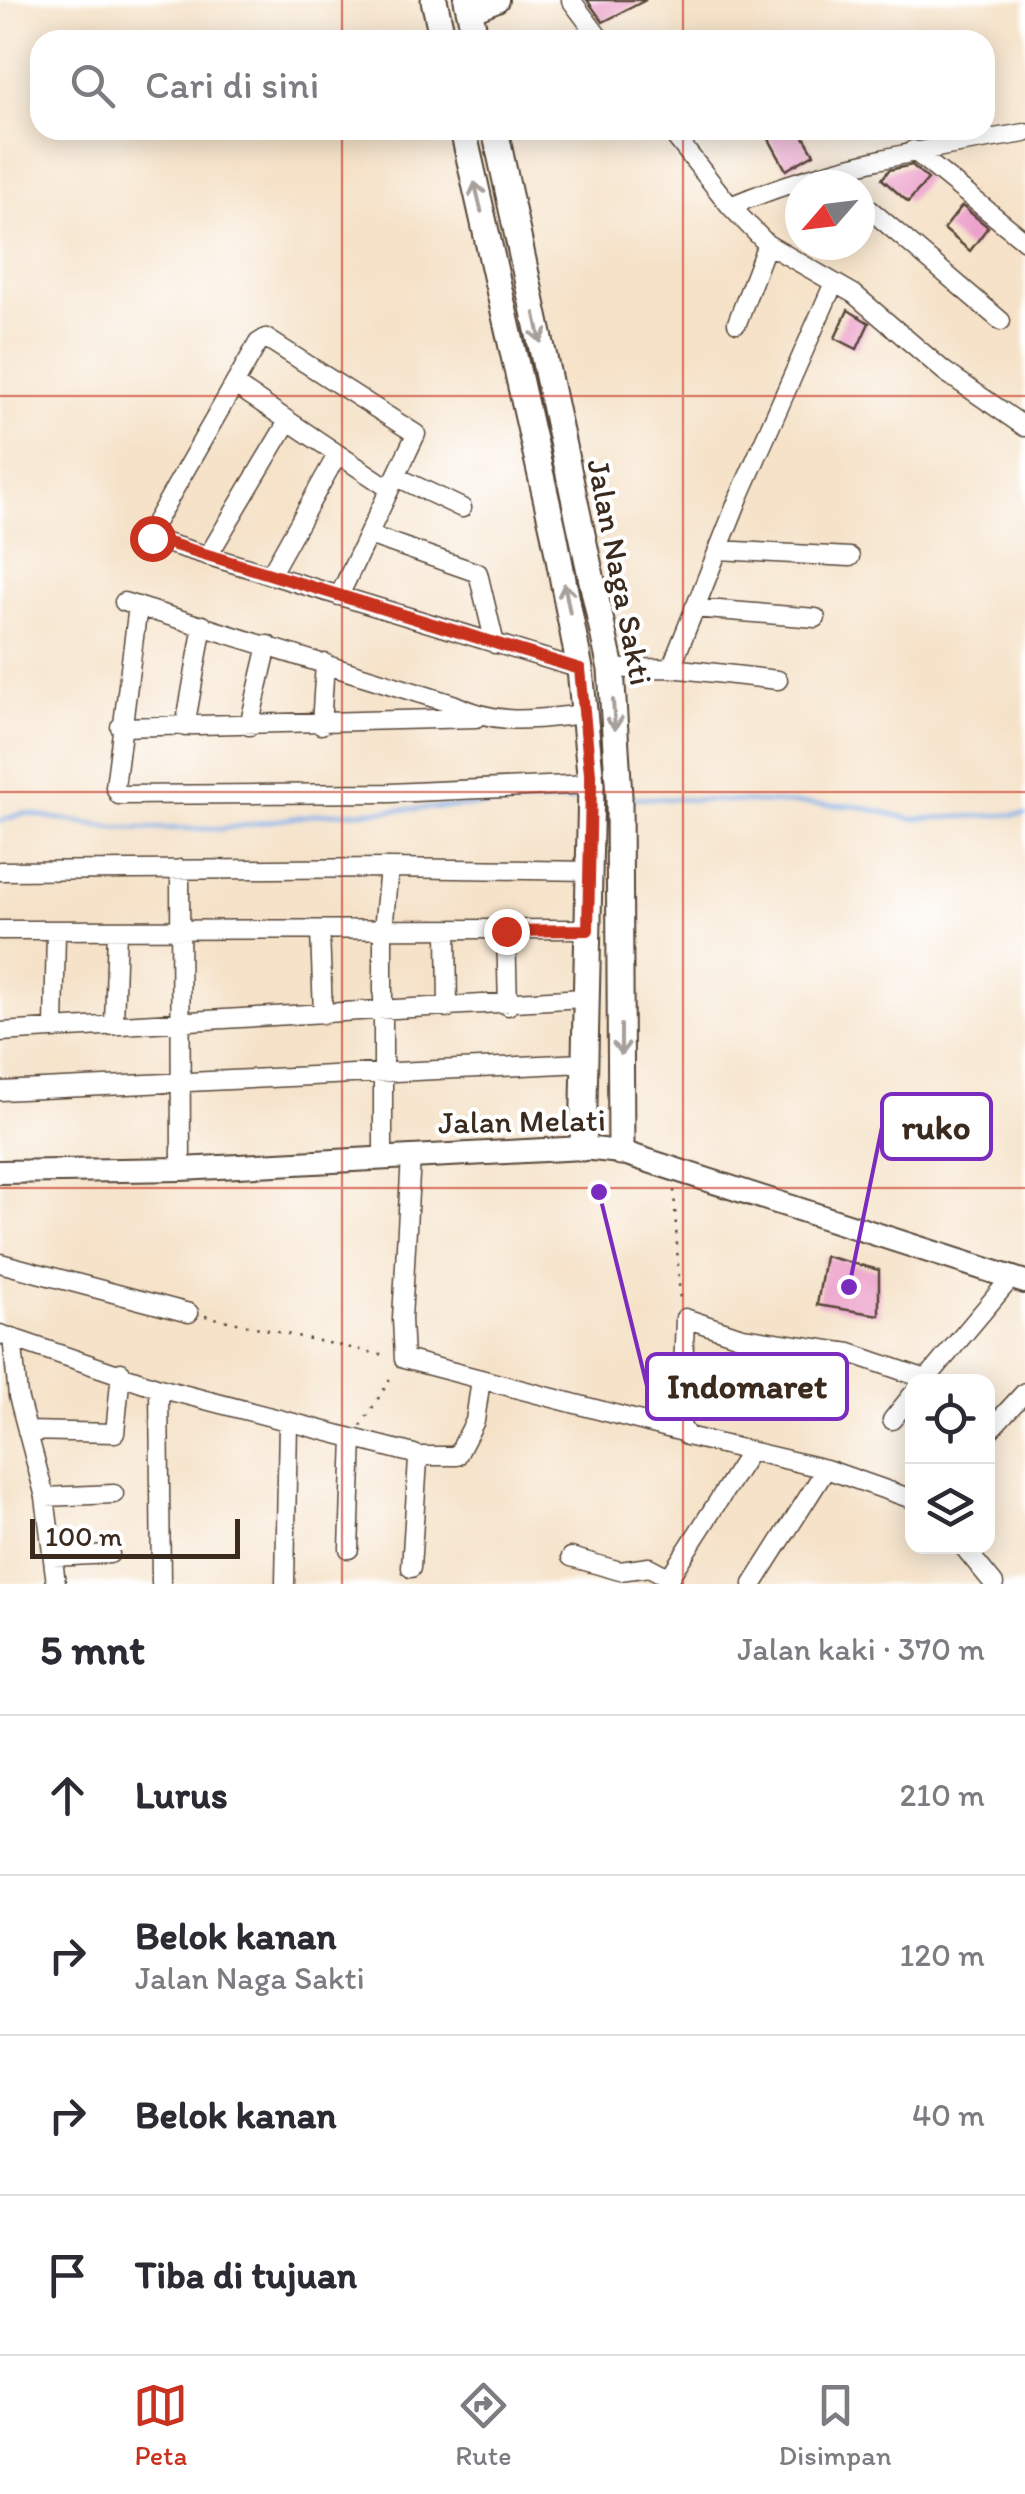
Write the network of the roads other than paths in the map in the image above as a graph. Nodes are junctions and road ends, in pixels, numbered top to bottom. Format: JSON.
{"nodes":[{"id":1,"x":434,"y":0,"type":"edge"},
{"id":2,"x":497,"y":0,"type":"edge"},
{"id":3,"x":571,"y":0,"type":"edge"},
{"id":4,"x":468,"y":5,"type":"edge"},
{"id":5,"x":441,"y":30,"type":"edge"},
{"id":6,"x":474,"y":30,"type":"edge"},
{"id":7,"x":594,"y":30,"type":"edge"},
{"id":8,"x":1025,"y":133,"type":"edge"},
{"id":9,"x":995,"y":138,"type":"edge"},
{"id":10,"x":465,"y":140,"type":"edge"},
{"id":11,"x":498,"y":140,"type":"edge"},
{"id":12,"x":678,"y":140,"type":"edge"},
{"id":13,"x":979,"y":140,"type":"edge"},
{"id":14,"x":914,"y":150,"type":"junction"},
{"id":15,"x":824,"y":170,"type":"edge"},
{"id":16,"x":785,"y":185,"type":"edge"},
{"id":17,"x":730,"y":206,"type":"junction"},
{"id":18,"x":875,"y":215,"type":"edge"},
{"id":19,"x":1025,"y":242,"type":"edge"},
{"id":20,"x":768,"y":244,"type":"junction"},
{"id":21,"x":523,"y":257,"type":"junction"},
{"id":22,"x":494,"y":265,"type":"junction"},
{"id":23,"x":833,"y":285,"type":"junction"},
{"id":24,"x":1001,"y":321,"type":"dead end"},
{"id":25,"x":737,"y":322,"type":"dead end"},
{"id":26,"x":236,"y":385,"type":"junction"},
{"id":27,"x":286,"y":423,"type":"junction"},
{"id":28,"x":1025,"y":426,"type":"edge"},
{"id":29,"x":337,"y":455,"type":"junction"},
{"id":30,"x":395,"y":483,"type":"junction"},
{"id":31,"x":462,"y":508,"type":"dead end"},
{"id":32,"x":369,"y":535,"type":"junction"},
{"id":33,"x":718,"y":550,"type":"junction"},
{"id":34,"x":208,"y":556,"type":"junction"},
{"id":35,"x":850,"y":556,"type":"dead end"},
{"id":36,"x":270,"y":575,"type":"junction"},
{"id":37,"x":340,"y":596,"type":"junction"},
{"id":38,"x":694,"y":608,"type":"junction"},
{"id":39,"x":816,"y":618,"type":"dead end"},
{"id":40,"x":203,"y":625,"type":"junction"},
{"id":41,"x":495,"y":644,"type":"junction"},
{"id":42,"x":268,"y":645,"type":"junction"},
{"id":43,"x":326,"y":663,"type":"junction"},
{"id":44,"x":671,"y":668,"type":"junction"},
{"id":45,"x":580,"y":669,"type":"junction"},
{"id":46,"x":611,"y":669,"type":"junction"},
{"id":47,"x":778,"y":680,"type":"dead end"},
{"id":48,"x":585,"y":714,"type":"junction"},
{"id":49,"x":482,"y":718,"type":"junction"},
{"id":50,"x":321,"y":725,"type":"junction"},
{"id":51,"x":249,"y":726,"type":"junction"},
{"id":52,"x":185,"y":727,"type":"junction"},
{"id":53,"x":120,"y":728,"type":"junction"},
{"id":54,"x":591,"y":784,"type":"junction"},
{"id":55,"x":389,"y":868,"type":"junction"},
{"id":56,"x":180,"y":869,"type":"junction"},
{"id":57,"x":0,"y":870,"type":"edge"},
{"id":58,"x":591,"y":871,"type":"junction"},
{"id":59,"x":180,"y":928,"type":"junction"},
{"id":60,"x":0,"y":930,"type":"edge"},
{"id":61,"x":116,"y":930,"type":"junction"},
{"id":62,"x":384,"y":930,"type":"junction"},
{"id":63,"x":588,"y":930,"type":"junction"},
{"id":64,"x":56,"y":931,"type":"junction"},
{"id":65,"x":448,"y":931,"type":"junction"},
{"id":66,"x":506,"y":931,"type":"junction"},
{"id":67,"x":320,"y":932,"type":"junction"},
{"id":68,"x":584,"y":998,"type":"junction"},
{"id":69,"x":508,"y":1006,"type":"junction"},
{"id":70,"x":448,"y":1008,"type":"junction"},
{"id":71,"x":382,"y":1012,"type":"junction"},
{"id":72,"x":323,"y":1014,"type":"junction"},
{"id":73,"x":181,"y":1023,"type":"junction"},
{"id":74,"x":114,"y":1024,"type":"junction"},
{"id":75,"x":54,"y":1028,"type":"junction"},
{"id":76,"x":0,"y":1032,"type":"edge"},
{"id":77,"x":583,"y":1063,"type":"junction"},
{"id":78,"x":384,"y":1072,"type":"junction"},
{"id":79,"x":179,"y":1080,"type":"junction"},
{"id":80,"x":0,"y":1091,"type":"edge"},
{"id":81,"x":583,"y":1148,"type":"junction"},
{"id":82,"x":621,"y":1152,"type":"junction"},
{"id":83,"x":384,"y":1156,"type":"junction"},
{"id":84,"x":411,"y":1156,"type":"junction"},
{"id":85,"x":181,"y":1169,"type":"junction"},
{"id":86,"x":0,"y":1172,"type":"edge"},
{"id":87,"x":0,"y":1263,"type":"edge"},
{"id":88,"x":1018,"y":1280,"type":"edge"},
{"id":89,"x":189,"y":1313,"type":"road end"},
{"id":90,"x":6,"y":1336,"type":"edge"},
{"id":91,"x":121,"y":1372,"type":"junction"},
{"id":92,"x":908,"y":1374,"type":"edge"},
{"id":93,"x":931,"y":1374,"type":"edge"},
{"id":94,"x":481,"y":1379,"type":"junction"},
{"id":95,"x":159,"y":1388,"type":"junction"},
{"id":96,"x":1025,"y":1392,"type":"edge"},
{"id":97,"x":905,"y":1404,"type":"edge"},
{"id":98,"x":892,"y":1420,"type":"dead end"},
{"id":99,"x":288,"y":1422,"type":"junction"},
{"id":100,"x":995,"y":1424,"type":"edge"},
{"id":101,"x":27,"y":1430,"type":"junction"},
{"id":102,"x":683,"y":1432,"type":"junction"},
{"id":103,"x":353,"y":1438,"type":"junction"},
{"id":104,"x":749,"y":1453,"type":"junction"},
{"id":105,"x":417,"y":1456,"type":"junction"},
{"id":106,"x":826,"y":1469,"type":"junction"},
{"id":107,"x":114,"y":1494,"type":"dead end"},
{"id":108,"x":44,"y":1496,"type":"junction"},
{"id":109,"x":905,"y":1497,"type":"edge"},
{"id":110,"x":349,"y":1549,"type":"dead end"},
{"id":111,"x":110,"y":1554,"type":"dead end"},
{"id":112,"x":970,"y":1554,"type":"edge"},
{"id":113,"x":53,"y":1557,"type":"junction"},
{"id":114,"x":571,"y":1557,"type":"dead end"},
{"id":115,"x":411,"y":1568,"type":"dead end"},
{"id":116,"x":667,"y":1581,"type":"edge"},
{"id":117,"x":56,"y":1583,"type":"edge"},
{"id":118,"x":161,"y":1584,"type":"edge"},
{"id":119,"x":284,"y":1584,"type":"edge"},
{"id":120,"x":753,"y":1584,"type":"edge"},
{"id":121,"x":994,"y":1584,"type":"edge"}],
"edges":[{"from":1,"to":5,"type":"main road"},
{"from":2,"to":4,"type":"main road"},
{"from":3,"to":7,"type":"street"},
{"from":4,"to":6,"type":"main road"},
{"from":8,"to":9,"type":"street"},
{"from":22,"to":10,"type":"main road","name":"Jalan Naga Sakti","one_way":true},
{"from":11,"to":21,"type":"main road","name":"Jalan Naga Sakti"},
{"from":12,"to":17,"type":"street"},
{"from":13,"to":14,"type":"street"},
{"from":14,"to":15,"type":"street"},
{"from":14,"to":19,"type":"street"},
{"from":16,"to":17,"type":"street"},
{"from":17,"to":20,"type":"street"},
{"from":18,"to":24,"type":"street"},
{"from":20,"to":23,"type":"street"},
{"from":20,"to":25,"type":"street"},
{"from":21,"to":22,"type":"main road"},
{"from":21,"to":46,"type":"main road","name":"Jalan Naga Sakti","one_way":true},
{"from":45,"to":22,"type":"main road","name":"Jalan Naga Sakti","one_way":true},
{"from":23,"to":28,"type":"street"},
{"from":23,"to":33,"type":"street"},
{"from":26,"to":27,"type":"street"},
{"from":26,"to":30,"type":"street"},
{"from":26,"to":34,"type":"street"},
{"from":27,"to":29,"type":"street"},
{"from":27,"to":34,"type":"street"},
{"from":29,"to":30,"type":"street"},
{"from":29,"to":36,"type":"street"},
{"from":30,"to":31,"type":"street"},
{"from":30,"to":32,"type":"street"},
{"from":32,"to":37,"type":"street"},
{"from":32,"to":41,"type":"street"},
{"from":33,"to":35,"type":"street"},
{"from":33,"to":38,"type":"street"},
{"from":34,"to":36,"type":"street"},
{"from":36,"to":37,"type":"street"},
{"from":37,"to":41,"type":"street"},
{"from":38,"to":39,"type":"street"},
{"from":38,"to":44,"type":"street"},
{"from":40,"to":42,"type":"street"},
{"from":40,"to":52,"type":"street"},
{"from":40,"to":53,"type":"street"},
{"from":41,"to":45,"type":"street"},
{"from":42,"to":43,"type":"street"},
{"from":42,"to":51,"type":"street"},
{"from":43,"to":49,"type":"street"},
{"from":43,"to":50,"type":"street"},
{"from":44,"to":46,"type":"street"},
{"from":44,"to":47,"type":"street"},
{"from":45,"to":48,"type":"main road","name":"Jalan Naga Sakti"},
{"from":46,"to":82,"type":"main road","name":"Jalan Naga Sakti","one_way":true},
{"from":48,"to":49,"type":"street"},
{"from":48,"to":54,"type":"main road","name":"Jalan Naga Sakti"},
{"from":49,"to":50,"type":"street"},
{"from":50,"to":51,"type":"street"},
{"from":51,"to":52,"type":"street"},
{"from":52,"to":53,"type":"street"},
{"from":53,"to":54,"type":"street"},
{"from":54,"to":58,"type":"main road","name":"Jalan Naga Sakti"},
{"from":55,"to":56,"type":"street"},
{"from":55,"to":58,"type":"street"},
{"from":55,"to":62,"type":"street"},
{"from":56,"to":57,"type":"street"},
{"from":56,"to":59,"type":"street"},
{"from":58,"to":63,"type":"main road","name":"Jalan Naga Sakti"},
{"from":59,"to":61,"type":"street"},
{"from":59,"to":67,"type":"street"},
{"from":59,"to":73,"type":"street"},
{"from":60,"to":64,"type":"street"},
{"from":61,"to":64,"type":"street"},
{"from":61,"to":74,"type":"street"},
{"from":62,"to":65,"type":"street"},
{"from":62,"to":67,"type":"street"},
{"from":62,"to":71,"type":"street"},
{"from":63,"to":66,"type":"street"},
{"from":63,"to":68,"type":"main road","name":"Jalan Naga Sakti"},
{"from":64,"to":75,"type":"street"},
{"from":65,"to":66,"type":"street"},
{"from":65,"to":70,"type":"street"},
{"from":66,"to":69,"type":"street"},
{"from":67,"to":72,"type":"street"},
{"from":68,"to":69,"type":"street"},
{"from":68,"to":77,"type":"main road","name":"Jalan Naga Sakti"},
{"from":69,"to":70,"type":"street"},
{"from":70,"to":71,"type":"street"},
{"from":71,"to":72,"type":"street"},
{"from":71,"to":78,"type":"street"},
{"from":72,"to":73,"type":"street"},
{"from":73,"to":74,"type":"street"},
{"from":73,"to":79,"type":"street"},
{"from":74,"to":75,"type":"street"},
{"from":75,"to":76,"type":"street"},
{"from":77,"to":78,"type":"street"},
{"from":77,"to":81,"type":"main road","name":"Jalan Naga Sakti"},
{"from":78,"to":79,"type":"street"},
{"from":78,"to":83,"type":"street"},
{"from":79,"to":80,"type":"street"},
{"from":79,"to":85,"type":"street"},
{"from":81,"to":82,"type":"main road","name":"Jalan Melati"},
{"from":81,"to":84,"type":"main road","name":"Jalan Melati"},
{"from":82,"to":88,"type":"main road","name":"Jalan Melati"},
{"from":83,"to":84,"type":"main road","name":"Jalan Melati"},
{"from":83,"to":85,"type":"main road","name":"Jalan Melati"},
{"from":84,"to":94,"type":"street"},
{"from":85,"to":86,"type":"main road","name":"Jalan Melati"},
{"from":87,"to":89,"type":"street"},
{"from":88,"to":93,"type":"street"},
{"from":90,"to":91,"type":"street"},
{"from":90,"to":101,"type":"street"},
{"from":91,"to":95,"type":"street"},
{"from":91,"to":101,"type":"street"},
{"from":92,"to":102,"type":"street"},
{"from":94,"to":102,"type":"street"},
{"from":94,"to":105,"type":"street"},
{"from":95,"to":99,"type":"street"},
{"from":95,"to":118,"type":"street"},
{"from":96,"to":100,"type":"street"},
{"from":97,"to":98,"type":"street"},
{"from":99,"to":103,"type":"street"},
{"from":99,"to":119,"type":"street"},
{"from":101,"to":108,"type":"street"},
{"from":102,"to":104,"type":"street"},
{"from":103,"to":105,"type":"street"},
{"from":103,"to":110,"type":"street"},
{"from":104,"to":106,"type":"street"},
{"from":104,"to":116,"type":"street"},
{"from":105,"to":115,"type":"street"},
{"from":106,"to":109,"type":"street"},
{"from":106,"to":120,"type":"street"},
{"from":107,"to":108,"type":"street"},
{"from":108,"to":113,"type":"street"},
{"from":111,"to":113,"type":"street"},
{"from":112,"to":121,"type":"street"},
{"from":113,"to":117,"type":"street"},
{"from":114,"to":116,"type":"street"}]}
